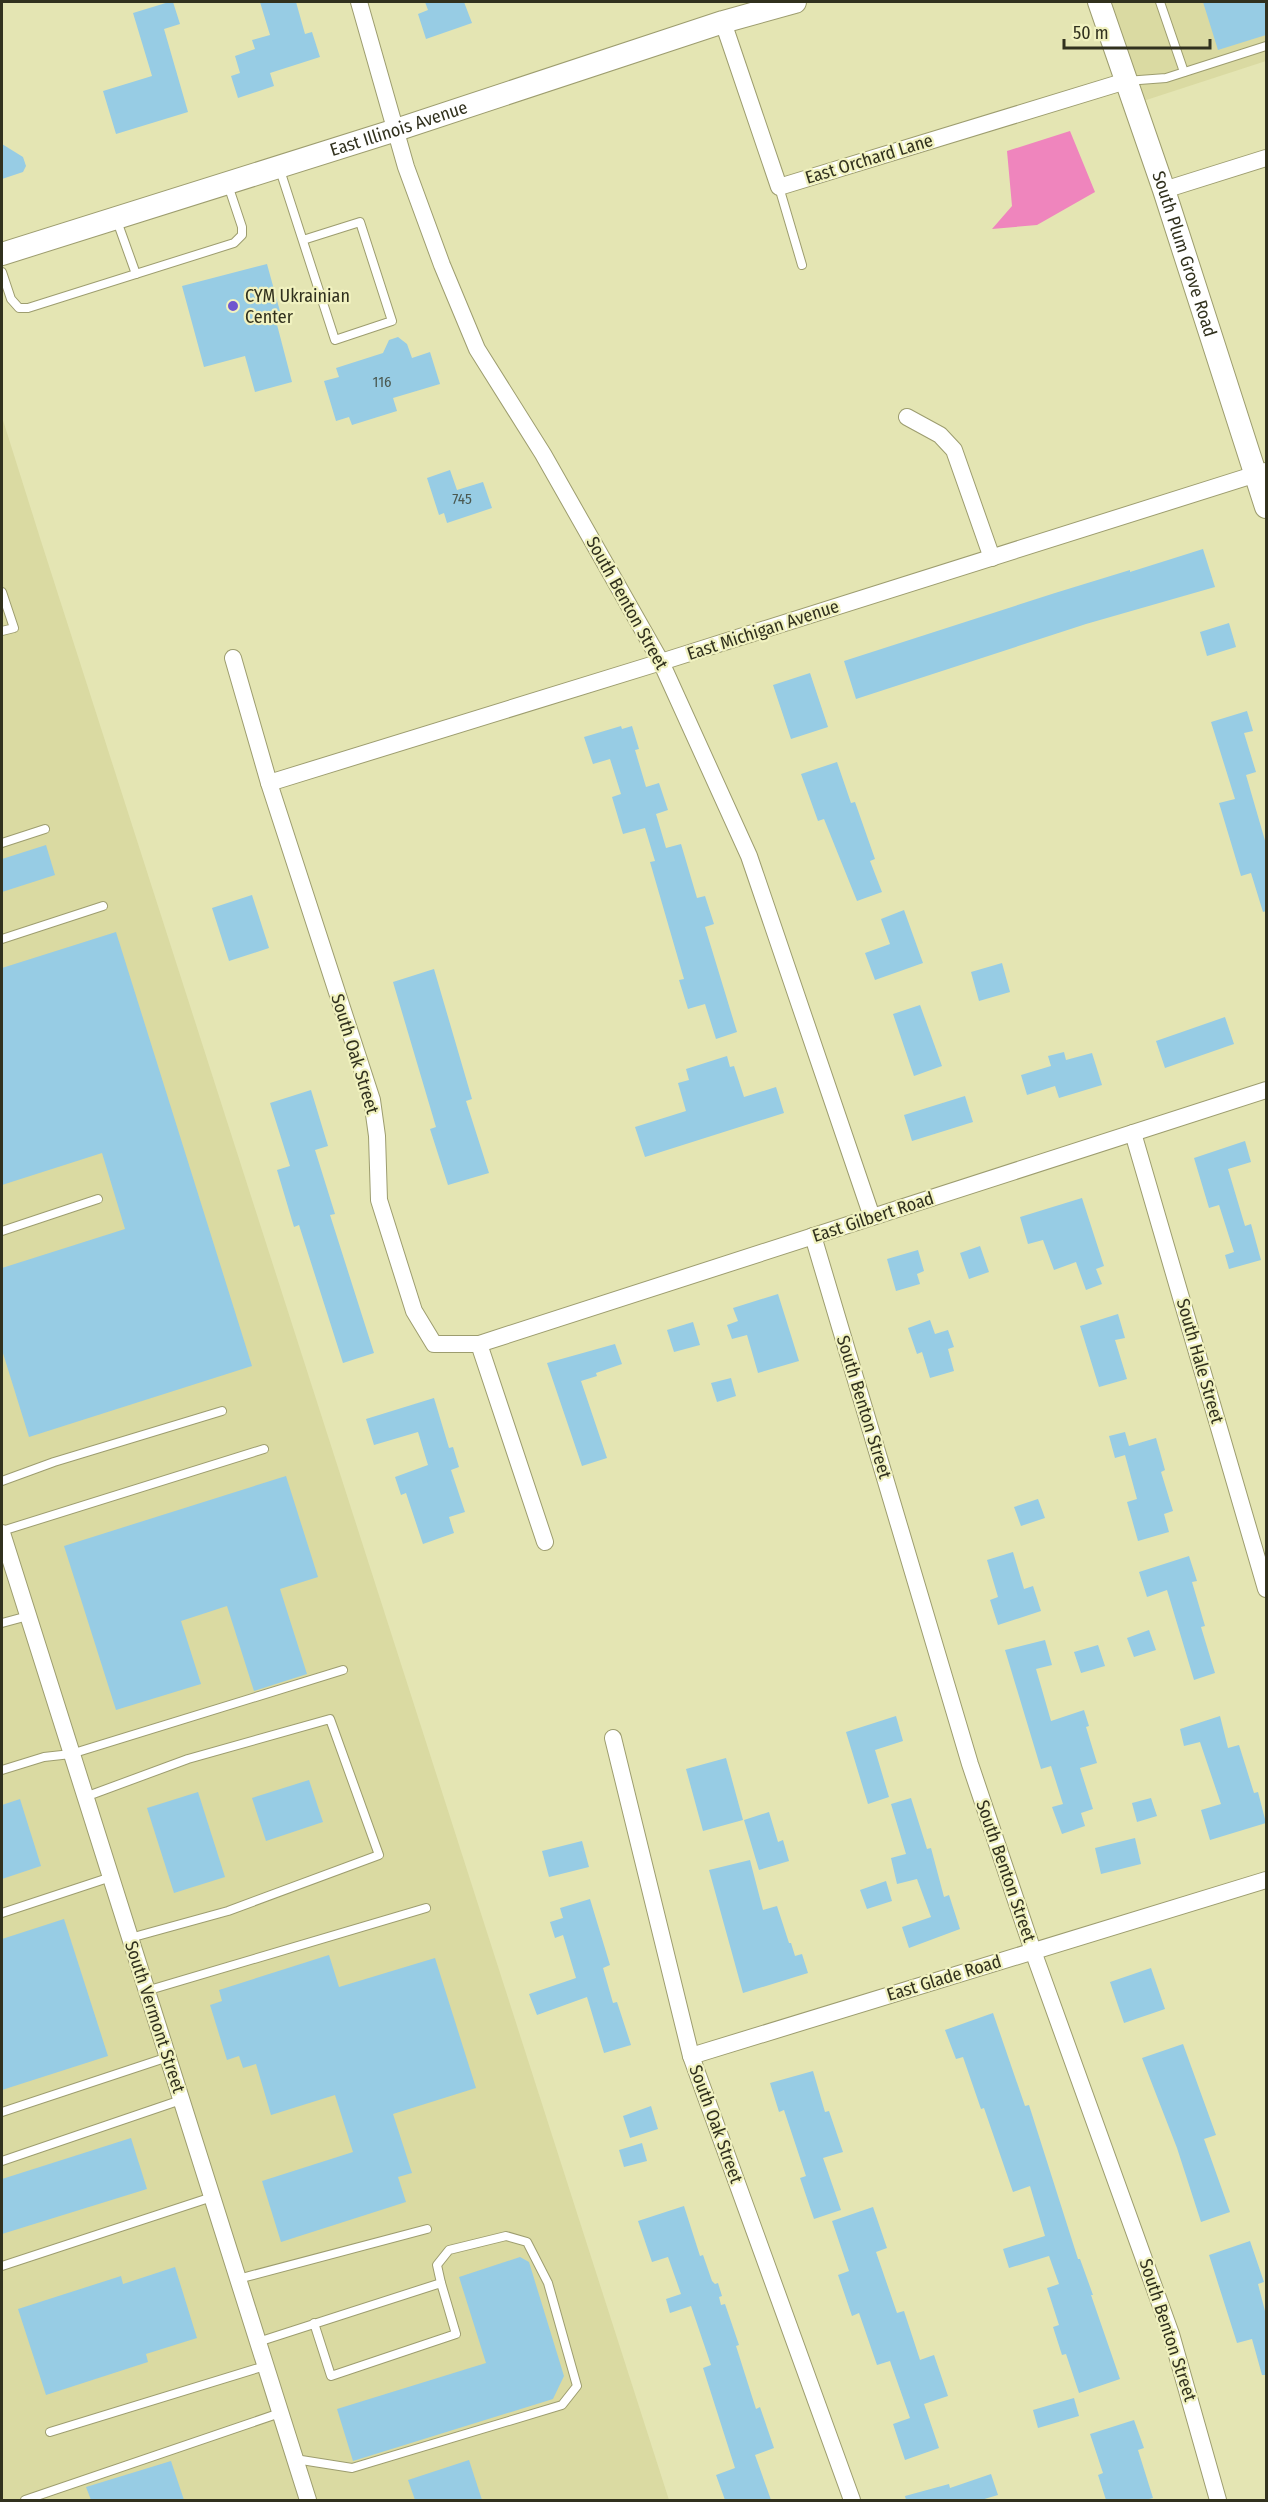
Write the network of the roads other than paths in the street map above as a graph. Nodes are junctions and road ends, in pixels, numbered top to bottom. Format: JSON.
{"nodes":[{"id":1,"x":358,"y":2,"type":"edge"},
{"id":2,"x":795,"y":2,"type":"edge"},
{"id":3,"x":1099,"y":2,"type":"edge"},
{"id":4,"x":1161,"y":2,"type":"edge"},
{"id":5,"x":762,"y":6,"type":"edge"},
{"id":6,"x":723,"y":22,"type":"junction"},
{"id":7,"x":1266,"y":46,"type":"edge"},
{"id":8,"x":1185,"y":72,"type":"junction"},
{"id":9,"x":1126,"y":81,"type":"junction"},
{"id":10,"x":396,"y":130,"type":"junction"},
{"id":11,"x":1266,"y":158,"type":"edge"},
{"id":12,"x":279,"y":166,"type":"junction"},
{"id":13,"x":228,"y":182,"type":"junction"},
{"id":14,"x":778,"y":187,"type":"junction"},
{"id":15,"x":1164,"y":190,"type":"junction"},
{"id":16,"x":116,"y":218,"type":"junction"},
{"id":17,"x":303,"y":240,"type":"junction"},
{"id":18,"x":2,"y":254,"type":"edge"},
{"id":19,"x":802,"y":265,"type":"dead end"},
{"id":20,"x":2,"y":272,"type":"edge"},
{"id":21,"x":136,"y":274,"type":"junction"},
{"id":22,"x":907,"y":417,"type":"dead end"},
{"id":23,"x":1261,"y":473,"type":"edge"},
{"id":24,"x":1266,"y":507,"type":"edge"},
{"id":25,"x":992,"y":558,"type":"junction"},
{"id":26,"x":2,"y":592,"type":"edge"},
{"id":27,"x":2,"y":631,"type":"edge"},
{"id":28,"x":233,"y":658,"type":"dead end"},
{"id":29,"x":661,"y":662,"type":"junction"},
{"id":30,"x":269,"y":783,"type":"junction"},
{"id":31,"x":45,"y":829,"type":"dead end"},
{"id":32,"x":2,"y":843,"type":"edge"},
{"id":33,"x":103,"y":906,"type":"dead end"},
{"id":34,"x":2,"y":939,"type":"edge"},
{"id":35,"x":1266,"y":1090,"type":"edge"},
{"id":36,"x":1132,"y":1133,"type":"junction"},
{"id":37,"x":98,"y":1199,"type":"dead end"},
{"id":38,"x":872,"y":1217,"type":"junction"},
{"id":39,"x":2,"y":1231,"type":"edge"},
{"id":40,"x":813,"y":1236,"type":"junction"},
{"id":41,"x":478,"y":1344,"type":"junction"},
{"id":42,"x":222,"y":1411,"type":"dead end"},
{"id":43,"x":264,"y":1449,"type":"dead end"},
{"id":44,"x":2,"y":1481,"type":"edge"},
{"id":45,"x":2,"y":1532,"type":"edge"},
{"id":46,"x":545,"y":1542,"type":"dead end"},
{"id":47,"x":1266,"y":1589,"type":"edge"},
{"id":48,"x":28,"y":1616,"type":"junction"},
{"id":49,"x":2,"y":1623,"type":"edge"},
{"id":50,"x":343,"y":1670,"type":"dead end"},
{"id":51,"x":613,"y":1738,"type":"dead end"},
{"id":52,"x":71,"y":1754,"type":"junction"},
{"id":53,"x":2,"y":1770,"type":"edge"},
{"id":54,"x":85,"y":1797,"type":"junction"},
{"id":55,"x":111,"y":1877,"type":"junction"},
{"id":56,"x":1266,"y":1880,"type":"edge"},
{"id":57,"x":426,"y":1908,"type":"dead end"},
{"id":58,"x":2,"y":1912,"type":"edge"},
{"id":59,"x":130,"y":1938,"type":"junction"},
{"id":60,"x":1033,"y":1951,"type":"junction"},
{"id":61,"x":146,"y":1991,"type":"junction"},
{"id":62,"x":691,"y":2056,"type":"junction"},
{"id":63,"x":168,"y":2057,"type":"junction"},
{"id":64,"x":181,"y":2100,"type":"junction"},
{"id":65,"x":2,"y":2112,"type":"edge"},
{"id":66,"x":2,"y":2161,"type":"edge"},
{"id":67,"x":212,"y":2197,"type":"junction"},
{"id":68,"x":427,"y":2229,"type":"dead end"},
{"id":69,"x":2,"y":2266,"type":"edge"},
{"id":70,"x":238,"y":2280,"type":"junction"},
{"id":71,"x":441,"y":2283,"type":"junction"},
{"id":72,"x":314,"y":2323,"type":"junction"},
{"id":73,"x":258,"y":2342,"type":"junction"},
{"id":74,"x":266,"y":2366,"type":"junction"},
{"id":75,"x":280,"y":2413,"type":"junction"},
{"id":76,"x":50,"y":2432,"type":"dead end"},
{"id":77,"x":295,"y":2458,"type":"junction"},
{"id":78,"x":25,"y":2500,"type":"edge"},
{"id":79,"x":308,"y":2500,"type":"edge"},
{"id":80,"x":852,"y":2500,"type":"edge"},
{"id":81,"x":1218,"y":2500,"type":"edge"}],
"edges":[{"from":1,"to":10,"type":"street","name":"South Benton Street"},
{"from":2,"to":5,"type":"main road","name":"East Illinois Avenue"},
{"from":3,"to":9,"type":"main road","name":"South Plum Grove Road"},
{"from":4,"to":8,"type":"lane"},
{"from":5,"to":6,"type":"main road","name":"East Illinois Avenue"},
{"from":6,"to":10,"type":"main road","name":"East Illinois Avenue"},
{"from":6,"to":14,"type":"street"},
{"from":7,"to":8,"type":"lane"},
{"from":8,"to":9,"type":"lane"},
{"from":9,"to":14,"type":"street","name":"East Orchard Lane"},
{"from":9,"to":15,"type":"main road","name":"South Plum Grove Road"},
{"from":10,"to":12,"type":"main road","name":"East Illinois Avenue"},
{"from":10,"to":29,"type":"street","name":"South Benton Street"},
{"from":11,"to":15,"type":"street"},
{"from":12,"to":13,"type":"main road","name":"East Illinois Avenue"},
{"from":12,"to":17,"type":"lane"},
{"from":13,"to":16,"type":"main road","name":"East Illinois Avenue"},
{"from":13,"to":21,"type":"lane"},
{"from":14,"to":19,"type":"lane"},
{"from":15,"to":23,"type":"main road","name":"South Plum Grove Road"},
{"from":16,"to":18,"type":"main road","name":"East Illinois Avenue"},
{"from":16,"to":21,"type":"lane"},
{"from":17,"to":17,"type":"lane"},
{"from":20,"to":21,"type":"lane"},
{"from":22,"to":25,"type":"street"},
{"from":23,"to":24,"type":"main road","name":"South Plum Grove Road"},
{"from":23,"to":25,"type":"street","name":"East Michigan Avenue"},
{"from":25,"to":29,"type":"street","name":"East Michigan Avenue"},
{"from":26,"to":27,"type":"lane"},
{"from":28,"to":30,"type":"street","name":"South Oak Street"},
{"from":29,"to":30,"type":"street","name":"East Michigan Avenue"},
{"from":29,"to":38,"type":"street","name":"South Benton Street"},
{"from":30,"to":41,"type":"street","name":"South Oak Street"},
{"from":31,"to":32,"type":"lane"},
{"from":33,"to":34,"type":"lane"},
{"from":35,"to":36,"type":"street","name":"East Gilbert Road"},
{"from":36,"to":38,"type":"street","name":"East Gilbert Road"},
{"from":36,"to":47,"type":"street","name":"South Hale Street"},
{"from":37,"to":39,"type":"lane"},
{"from":38,"to":40,"type":"street","name":"East Gilbert Road"},
{"from":40,"to":41,"type":"street","name":"East Gilbert Road"},
{"from":40,"to":60,"type":"street","name":"South Benton Street"},
{"from":41,"to":46,"type":"street"},
{"from":42,"to":44,"type":"lane"},
{"from":43,"to":45,"type":"lane"},
{"from":45,"to":48,"type":"street","name":"South Vermont Street"},
{"from":48,"to":49,"type":"lane"},
{"from":48,"to":52,"type":"street","name":"South Vermont Street"},
{"from":50,"to":52,"type":"lane"},
{"from":51,"to":62,"type":"street","name":"South Oak Street"},
{"from":52,"to":53,"type":"lane"},
{"from":52,"to":54,"type":"street","name":"South Vermont Street"},
{"from":54,"to":55,"type":"street","name":"South Vermont Street"},
{"from":54,"to":59,"type":"lane"},
{"from":55,"to":58,"type":"lane"},
{"from":55,"to":59,"type":"street","name":"South Vermont Street"},
{"from":56,"to":60,"type":"street","name":"East Glade Road"},
{"from":57,"to":61,"type":"lane"},
{"from":59,"to":61,"type":"street","name":"South Vermont Street"},
{"from":60,"to":62,"type":"street","name":"East Glade Road"},
{"from":60,"to":81,"type":"street","name":"South Benton Street"},
{"from":61,"to":63,"type":"street","name":"South Vermont Street"},
{"from":62,"to":80,"type":"street","name":"South Oak Street"},
{"from":63,"to":64,"type":"street","name":"South Vermont Street"},
{"from":63,"to":65,"type":"lane"},
{"from":64,"to":66,"type":"lane"},
{"from":64,"to":67,"type":"street","name":"South Vermont Street"},
{"from":67,"to":69,"type":"lane"},
{"from":67,"to":70,"type":"street","name":"South Vermont Street"},
{"from":68,"to":70,"type":"lane"},
{"from":70,"to":73,"type":"street","name":"South Vermont Street"},
{"from":71,"to":72,"type":"lane"},
{"from":71,"to":72,"type":"lane"},
{"from":71,"to":77,"type":"lane"},
{"from":72,"to":73,"type":"lane"},
{"from":73,"to":74,"type":"street","name":"South Vermont Street"},
{"from":74,"to":75,"type":"street","name":"South Vermont Street"},
{"from":74,"to":76,"type":"lane"},
{"from":75,"to":77,"type":"street","name":"South Vermont Street"},
{"from":75,"to":78,"type":"lane"},
{"from":77,"to":79,"type":"street","name":"South Vermont Street"}]}
